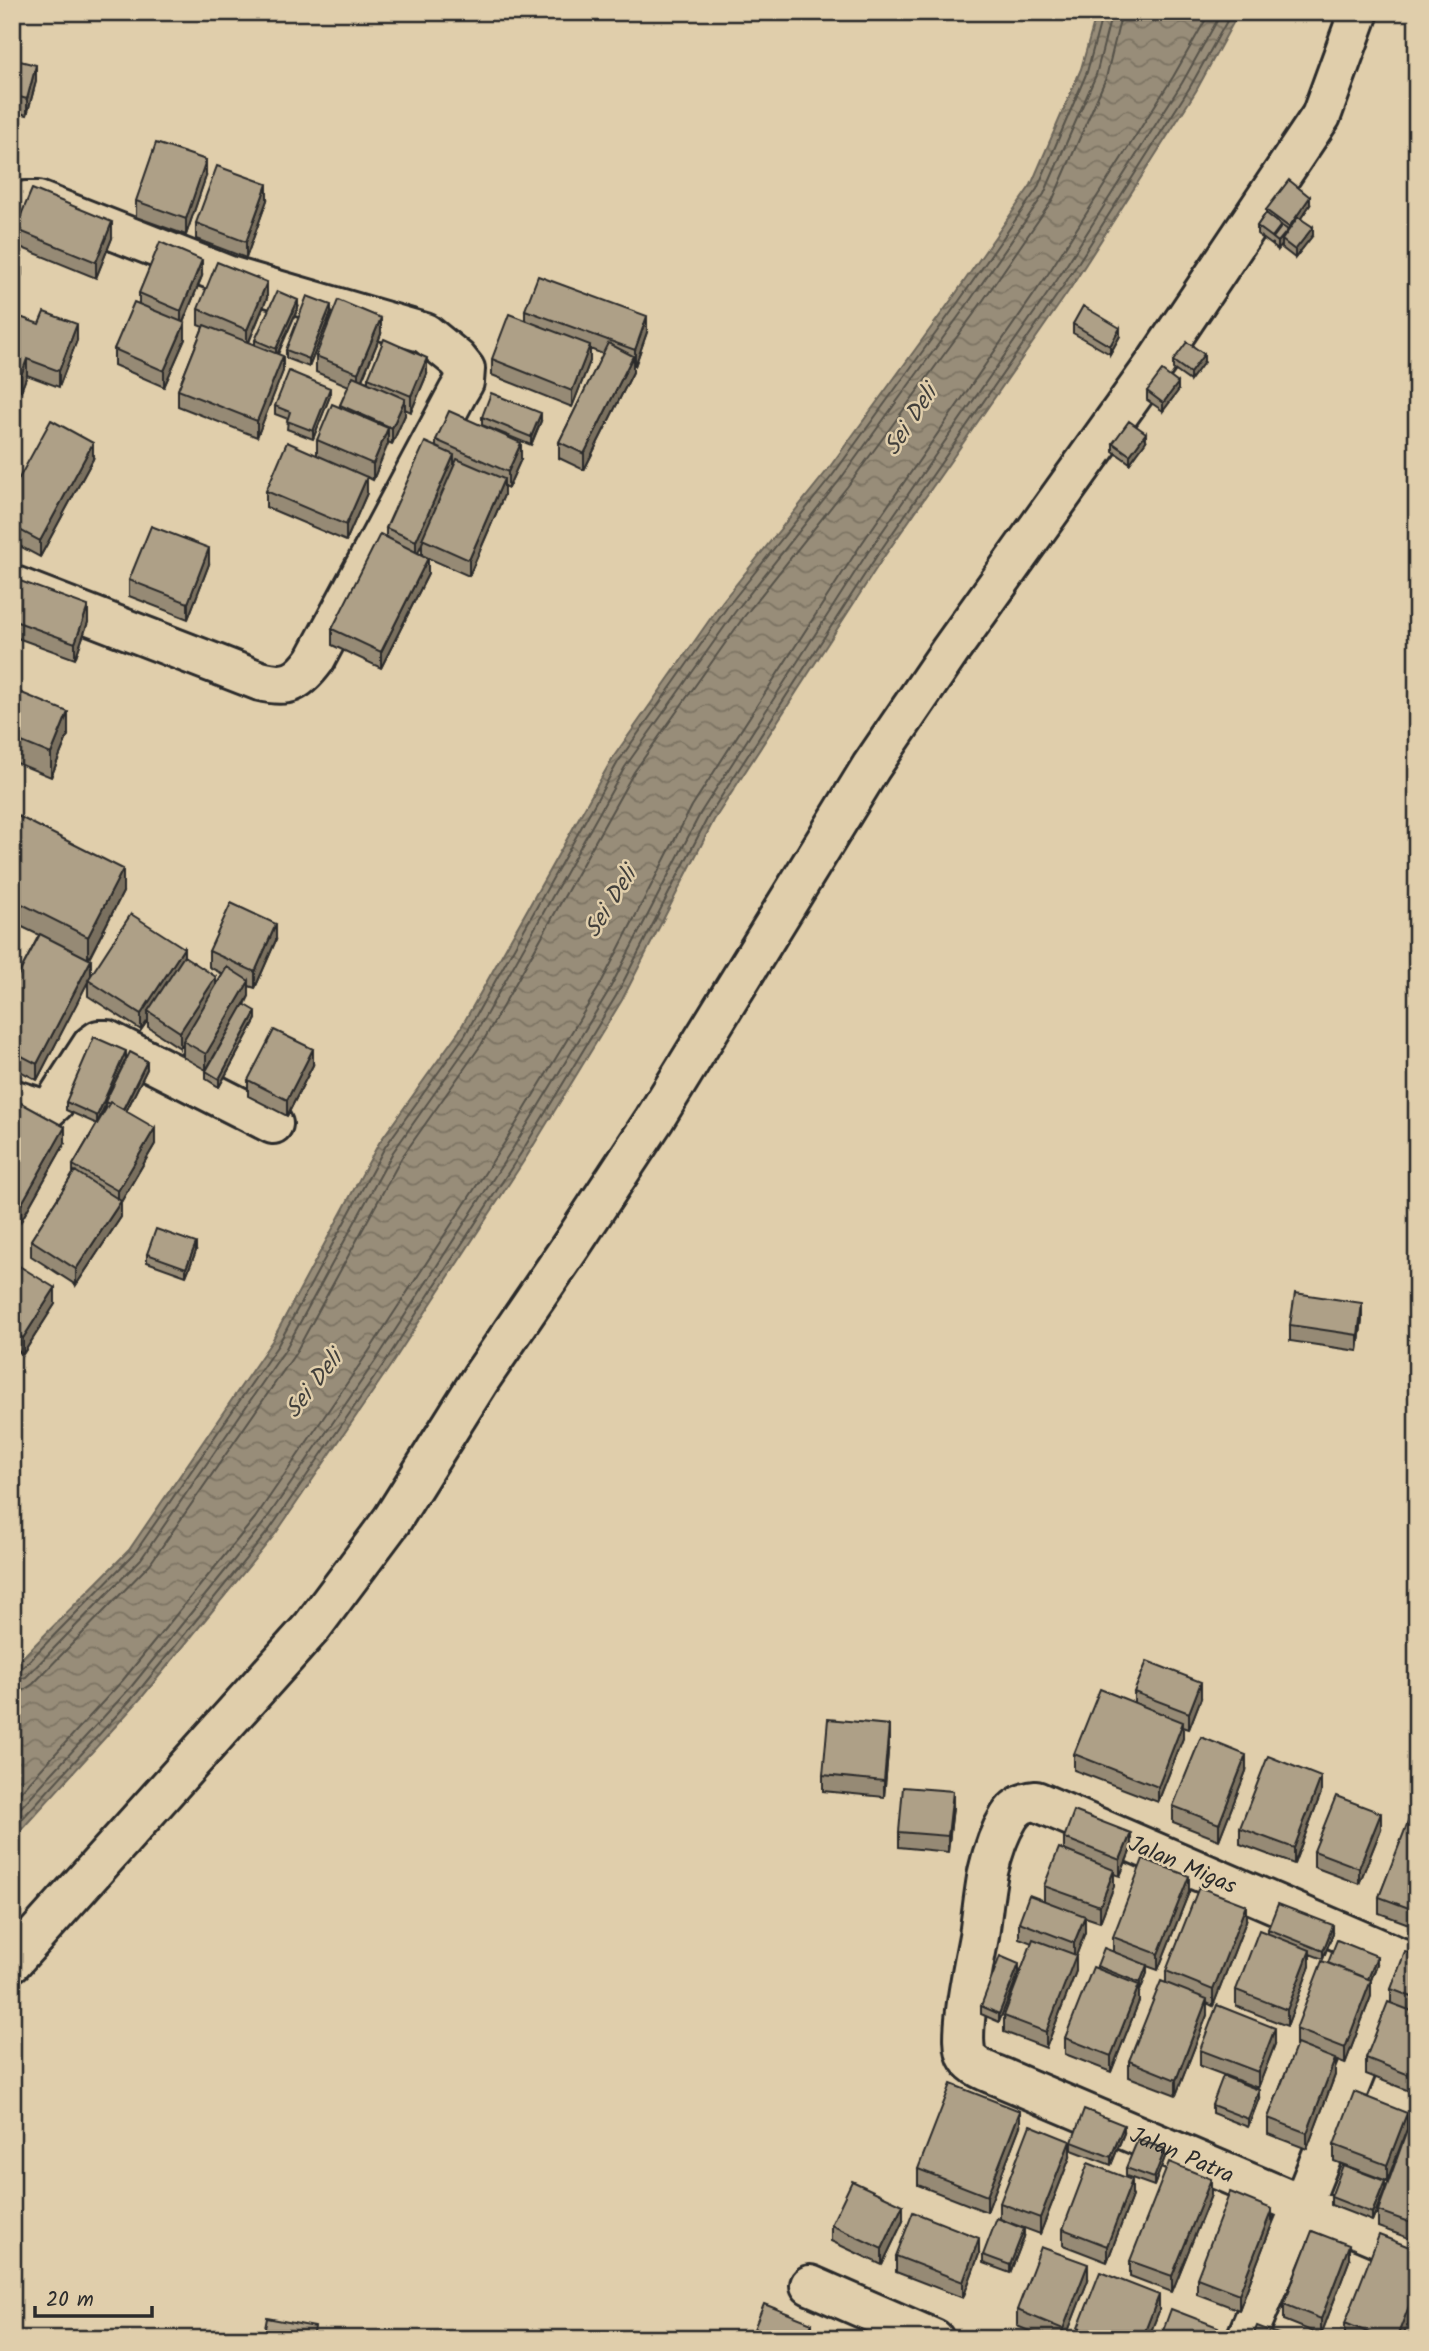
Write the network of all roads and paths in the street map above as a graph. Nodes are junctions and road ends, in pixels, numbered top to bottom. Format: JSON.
{"nodes":[{"id":1,"x":1359,"y":12,"type":"edge"},
{"id":2,"x":12,"y":211,"type":"edge"},
{"id":3,"x":12,"y":585,"type":"edge"},
{"id":4,"x":12,"y":1099,"type":"edge"},
{"id":5,"x":273,"y":1124,"type":"dead end"},
{"id":6,"x":982,"y":1915,"type":"joint"},
{"id":7,"x":1409,"y":1961,"type":"edge"},
{"id":8,"x":12,"y":1962,"type":"edge"},
{"id":9,"x":1302,"y":2205,"type":"junction"},
{"id":10,"x":1417,"y":2254,"type":"edge"},
{"id":11,"x":810,"y":2285,"type":"dead end"},
{"id":12,"x":934,"y":2339,"type":"edge"},
{"id":13,"x":1246,"y":2339,"type":"edge"}],
"edges":[{"from":1,"to":8,"type":"street"},
{"from":2,"to":3,"type":"street"},
{"from":4,"to":5,"type":"street"},
{"from":6,"to":7,"type":"street","name":"Jalan Migas"},
{"from":6,"to":9,"type":"street","name":"Jalan Patra"},
{"from":7,"to":9,"type":"street"},
{"from":9,"to":10,"type":"street","name":"Jalan Patra"},
{"from":9,"to":13,"type":"street"},
{"from":11,"to":12,"type":"street"}]}
